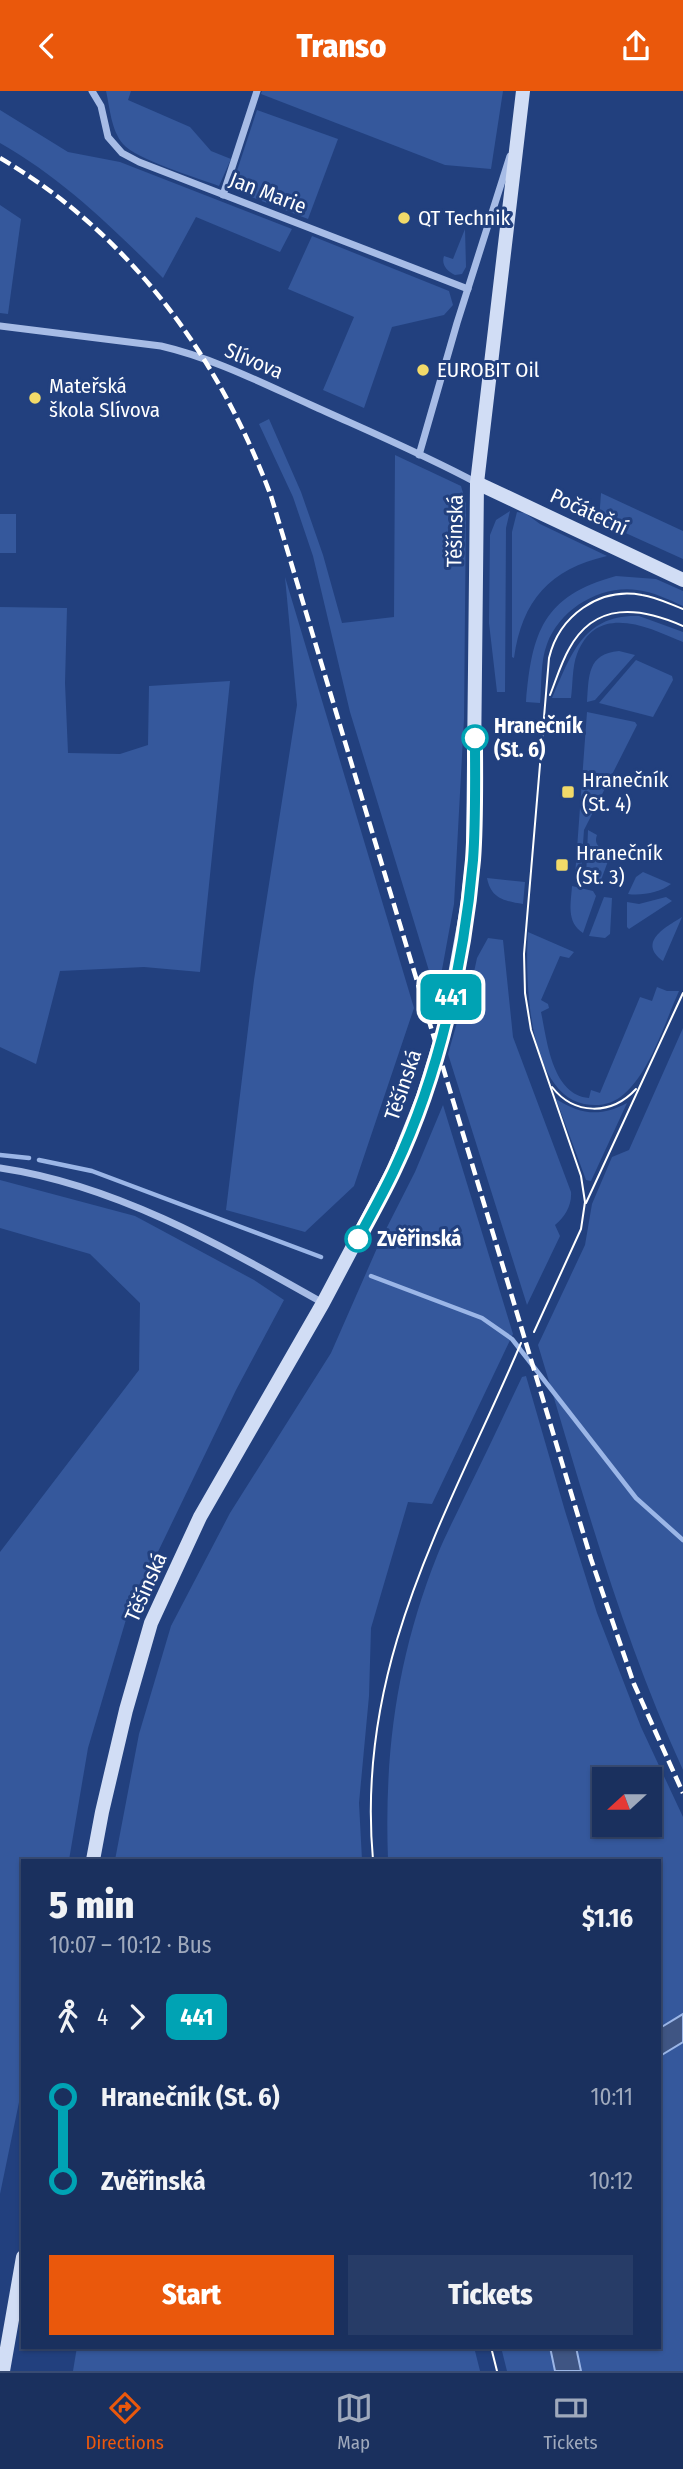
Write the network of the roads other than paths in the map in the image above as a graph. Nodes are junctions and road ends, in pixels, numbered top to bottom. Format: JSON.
{"nodes":[{"id":1,"x":92,"y":91,"type":"edge"},
{"id":2,"x":257,"y":91,"type":"edge"},
{"id":3,"x":523,"y":91,"type":"edge"},
{"id":4,"x":518,"y":136,"type":"junction"},
{"id":5,"x":223,"y":195,"type":"junction"},
{"id":6,"x":468,"y":289,"type":"junction"},
{"id":7,"x":0,"y":326,"type":"edge"},
{"id":8,"x":419,"y":455,"type":"junction"},
{"id":9,"x":477,"y":483,"type":"junction"},
{"id":10,"x":683,"y":579,"type":"edge"},
{"id":11,"x":0,"y":1168,"type":"edge"},
{"id":12,"x":323,"y":1303,"type":"junction"},
{"id":13,"x":93,"y":1859,"type":"edge"},
{"id":14,"x":21,"y":2268,"type":"edge"},
{"id":15,"x":2,"y":2371,"type":"edge"}],
"edges":[{"from":1,"to":5,"type":"street","name":"Jan Marie"},
{"from":2,"to":5,"type":"street"},
{"from":3,"to":4,"type":"main road","name":"Těšínská"},
{"from":4,"to":6,"type":"street"},
{"from":4,"to":9,"type":"main road","name":"Těšínská"},
{"from":5,"to":6,"type":"street","name":"Jan Marie"},
{"from":6,"to":8,"type":"street"},
{"from":7,"to":8,"type":"street","name":"Slívova"},
{"from":8,"to":9,"type":"street","name":"Slívova"},
{"from":9,"to":10,"type":"main road","name":"Počáteční"},
{"from":9,"to":12,"type":"main road","name":"Těšínská"},
{"from":11,"to":12,"type":"street"},
{"from":12,"to":13,"type":"main road","name":"Těšínská"},
{"from":14,"to":15,"type":"main road"}]}
